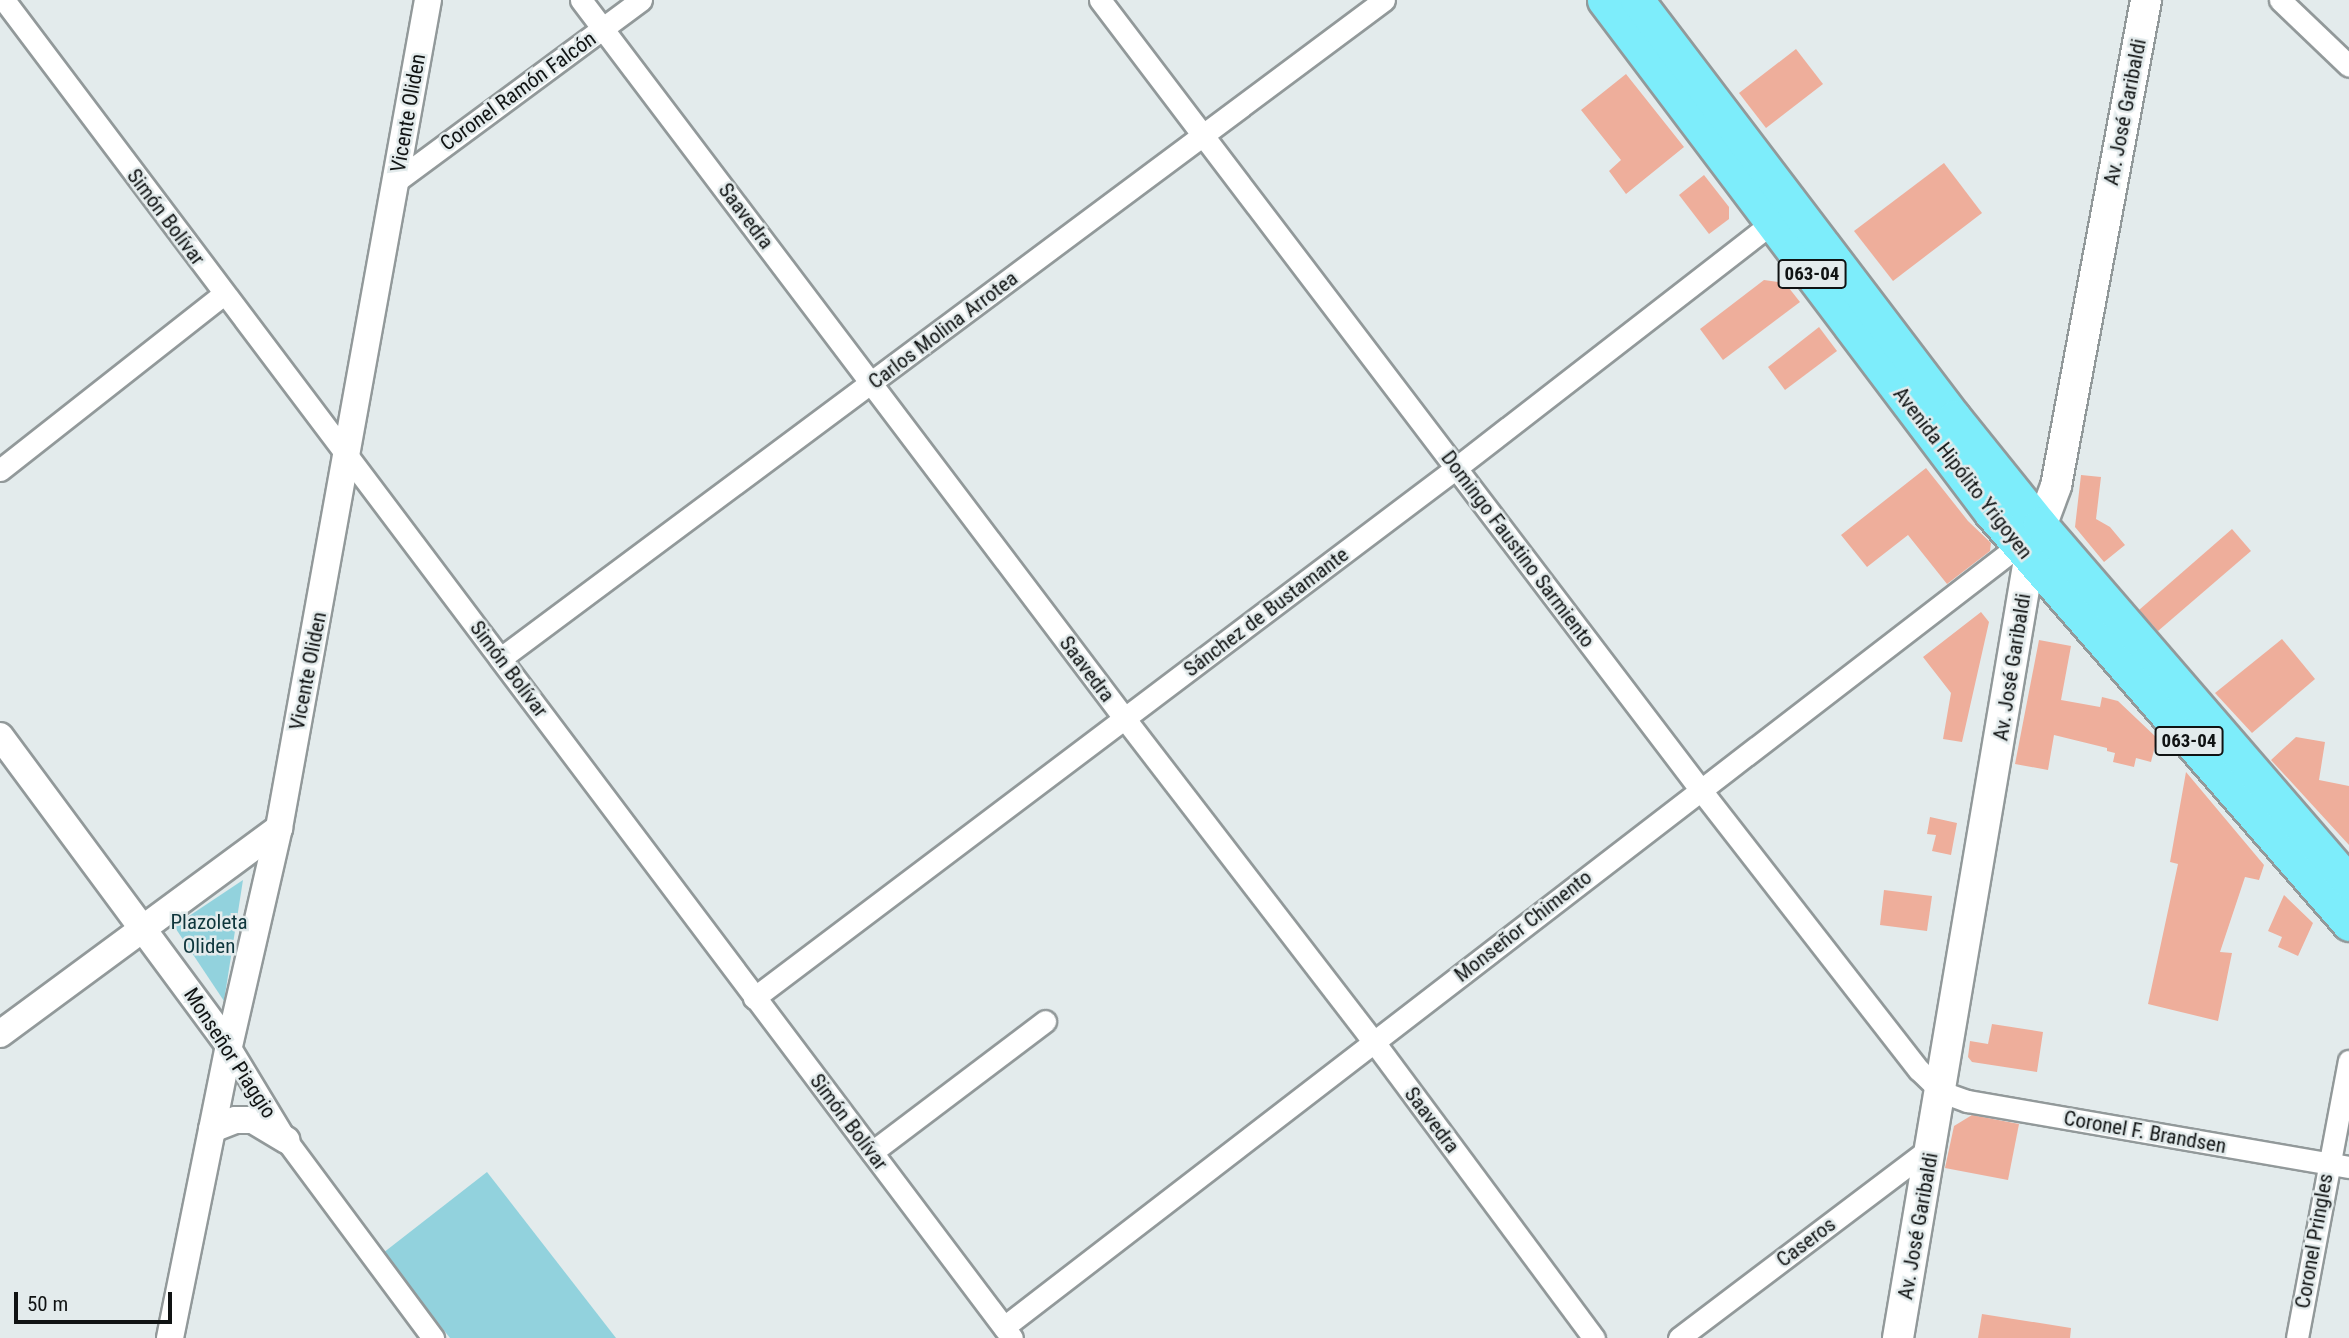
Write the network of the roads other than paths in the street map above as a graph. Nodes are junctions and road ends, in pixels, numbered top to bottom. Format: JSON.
{"nodes":[{"id":1,"x":4,"y":0,"type":"edge"},
{"id":2,"x":428,"y":0,"type":"edge"},
{"id":3,"x":581,"y":0,"type":"edge"},
{"id":4,"x":641,"y":0,"type":"edge"},
{"id":5,"x":1100,"y":0,"type":"edge"},
{"id":6,"x":1384,"y":0,"type":"edge"},
{"id":7,"x":1604,"y":0,"type":"edge"},
{"id":8,"x":1637,"y":0,"type":"edge"},
{"id":9,"x":2146,"y":0,"type":"edge"},
{"id":10,"x":2280,"y":0,"type":"edge"},
{"id":11,"x":603,"y":28,"type":"junction"},
{"id":12,"x":2349,"y":66,"type":"edge"},
{"id":13,"x":1202,"y":135,"type":"junction"},
{"id":14,"x":395,"y":182,"type":"junction"},
{"id":15,"x":1773,"y":222,"type":"junction"},
{"id":16,"x":224,"y":294,"type":"junction"},
{"id":17,"x":873,"y":383,"type":"junction"},
{"id":18,"x":348,"y":457,"type":"junction"},
{"id":19,"x":1456,"y":468,"type":"junction"},
{"id":20,"x":0,"y":471,"type":"edge"},
{"id":21,"x":2030,"y":543,"type":"junction"},
{"id":22,"x":501,"y":658,"type":"junction"},
{"id":23,"x":1125,"y":719,"type":"junction"},
{"id":24,"x":0,"y":736,"type":"edge"},
{"id":25,"x":1700,"y":789,"type":"junction"},
{"id":26,"x":279,"y":828,"type":"junction"},
{"id":27,"x":2349,"y":882,"type":"edge"},
{"id":28,"x":2349,"y":924,"type":"edge"},
{"id":29,"x":144,"y":929,"type":"junction"},
{"id":30,"x":754,"y":998,"type":"junction"},
{"id":31,"x":1045,"y":1021,"type":"dead end"},
{"id":32,"x":0,"y":1034,"type":"edge"},
{"id":33,"x":1374,"y":1042,"type":"junction"},
{"id":34,"x":229,"y":1046,"type":"junction"},
{"id":35,"x":2349,"y":1061,"type":"edge"},
{"id":36,"x":1942,"y":1092,"type":"junction"},
{"id":37,"x":212,"y":1129,"type":"junction"},
{"id":38,"x":286,"y":1140,"type":"junction"},
{"id":39,"x":1932,"y":1147,"type":"junction"},
{"id":40,"x":872,"y":1152,"type":"junction"},
{"id":41,"x":2339,"y":1165,"type":"edge"},
{"id":42,"x":1008,"y":1332,"type":"edge"},
{"id":43,"x":170,"y":1338,"type":"edge"},
{"id":44,"x":433,"y":1338,"type":"edge"},
{"id":45,"x":1594,"y":1338,"type":"edge"},
{"id":46,"x":1679,"y":1338,"type":"edge"},
{"id":47,"x":1898,"y":1338,"type":"edge"},
{"id":48,"x":2297,"y":1338,"type":"edge"}],
"edges":[{"from":1,"to":16,"type":"street","name":"Simón Bolívar"},
{"from":2,"to":14,"type":"street","name":"Vicente Oliden"},
{"from":3,"to":11,"type":"street","name":"Saavedra"},
{"from":4,"to":11,"type":"street","name":"Coronel Ramón Falcón"},
{"from":5,"to":13,"type":"street","name":"Domingo Faustino Sarmiento"},
{"from":6,"to":13,"type":"street","name":"Carlos Molina Arrotea"},
{"from":7,"to":15,"type":"main road","name":"Avenida Hipólito Yrigoyen","number":"063-04"},
{"from":8,"to":21,"type":"main road","name":"Avenida Hipólito Yrigoyen","number":"063-04"},
{"from":9,"to":21,"type":"main road","name":"Av. José Garibaldi"},
{"from":10,"to":12,"type":"street"},
{"from":11,"to":14,"type":"street","name":"Coronel Ramón Falcón"},
{"from":11,"to":17,"type":"street","name":"Saavedra"},
{"from":13,"to":17,"type":"street","name":"Carlos Molina Arrotea"},
{"from":13,"to":19,"type":"street","name":"Domingo Faustino Sarmiento"},
{"from":14,"to":18,"type":"street","name":"Vicente Oliden"},
{"from":15,"to":19,"type":"street","name":"Sánchez de Bustamante"},
{"from":15,"to":21,"type":"main road","name":"Avenida Hipólito Yrigoyen","number":"063-04"},
{"from":16,"to":18,"type":"street","name":"Simón Bolívar"},
{"from":16,"to":20,"type":"street"},
{"from":17,"to":22,"type":"street","name":"Carlos Molina Arrotea"},
{"from":17,"to":23,"type":"street","name":"Saavedra"},
{"from":18,"to":22,"type":"street","name":"Simón Bolívar"},
{"from":18,"to":26,"type":"street","name":"Vicente Oliden"},
{"from":19,"to":23,"type":"street","name":"Sánchez de Bustamante"},
{"from":19,"to":25,"type":"street","name":"Domingo Faustino Sarmiento"},
{"from":21,"to":25,"type":"street","name":"Monseñor Chimento"},
{"from":21,"to":27,"type":"main road","name":"Avenida Hipólito Yrigoyen","number":"063-04"},
{"from":21,"to":28,"type":"main road","name":"Avenida Hipólito Yrigoyen","number":"063-04"},
{"from":21,"to":36,"type":"main road","name":"Av. José Garibaldi"},
{"from":22,"to":30,"type":"street","name":"Simón Bolívar"},
{"from":23,"to":30,"type":"street","name":"Sánchez de Bustamante"},
{"from":23,"to":33,"type":"street","name":"Saavedra"},
{"from":24,"to":29,"type":"street","name":"Monseñor Piaggio"},
{"from":25,"to":33,"type":"street","name":"Monseñor Chimento"},
{"from":25,"to":36,"type":"street","name":"Domingo Faustino Sarmiento"},
{"from":26,"to":29,"type":"street"},
{"from":26,"to":34,"type":"street","name":"Vicente Oliden"},
{"from":29,"to":32,"type":"street"},
{"from":29,"to":34,"type":"street","name":"Monseñor Piaggio"},
{"from":30,"to":40,"type":"street","name":"Simón Bolívar"},
{"from":31,"to":40,"type":"street"},
{"from":33,"to":42,"type":"street","name":"Monseñor Chimento"},
{"from":33,"to":45,"type":"street","name":"Saavedra"},
{"from":34,"to":37,"type":"street","name":"Vicente Oliden"},
{"from":34,"to":38,"type":"street","name":"Monseñor Piaggio"},
{"from":35,"to":41,"type":"street","name":"Coronel Pringles"},
{"from":36,"to":39,"type":"main road","name":"Av. José Garibaldi"},
{"from":36,"to":41,"type":"street","name":"Coronel F. Brandsen"},
{"from":37,"to":38,"type":"street"},
{"from":37,"to":43,"type":"street","name":"Vicente Oliden"},
{"from":38,"to":44,"type":"street","name":"Monseñor Piaggio"},
{"from":39,"to":46,"type":"street","name":"Caseros"},
{"from":39,"to":47,"type":"main road","name":"Av. José Garibaldi"},
{"from":40,"to":42,"type":"street","name":"Simón Bolívar"},
{"from":41,"to":48,"type":"street","name":"Coronel Pringles"}]}
